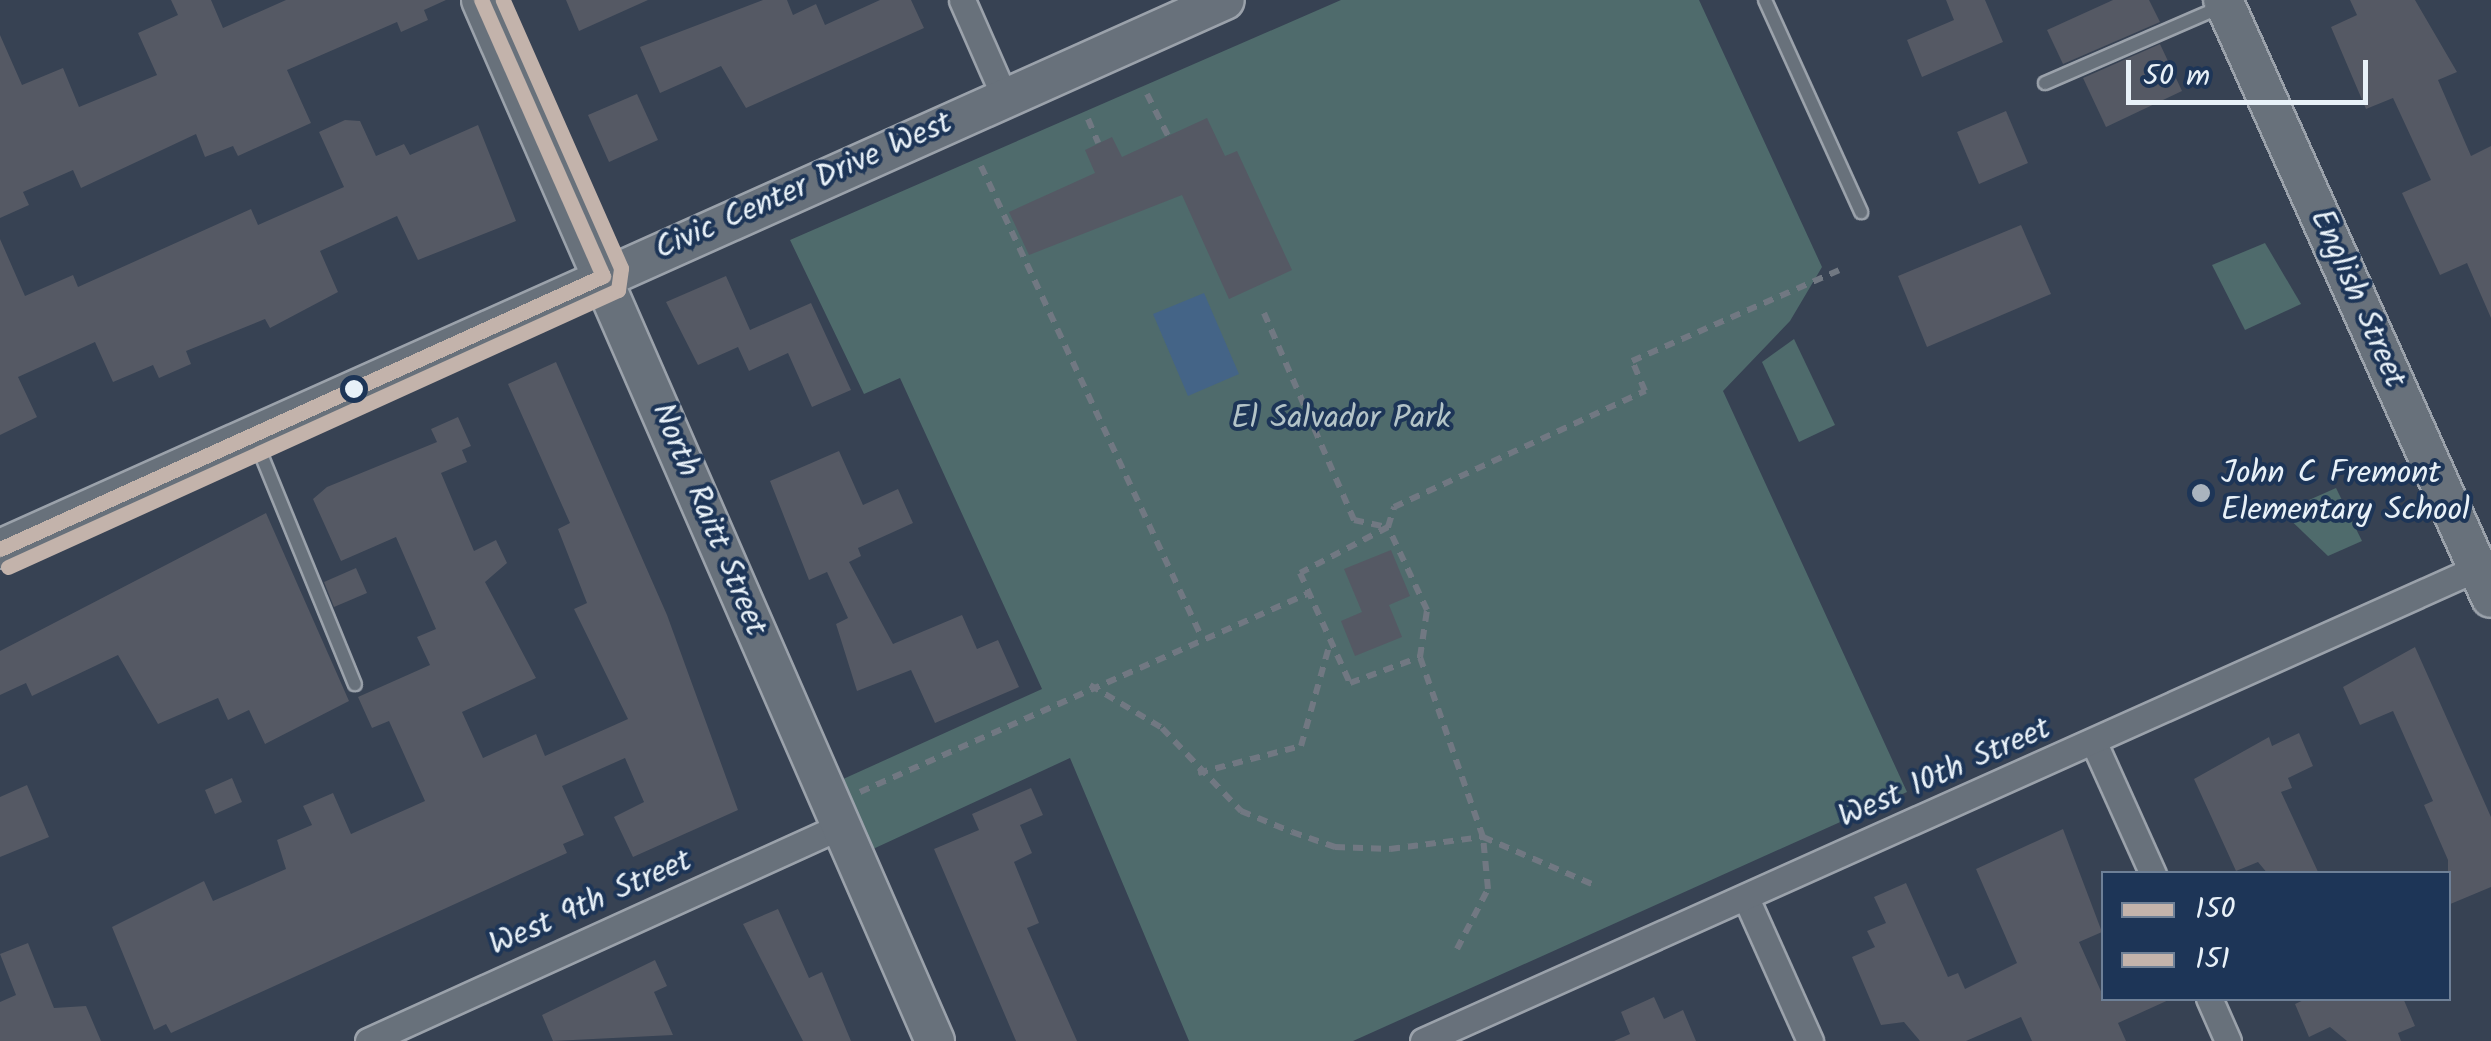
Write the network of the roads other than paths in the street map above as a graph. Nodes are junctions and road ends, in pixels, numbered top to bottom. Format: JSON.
{"nodes":[{"id":1,"x":480,"y":0,"type":"edge"},
{"id":2,"x":962,"y":0,"type":"edge"},
{"id":3,"x":1226,"y":0,"type":"edge"},
{"id":4,"x":1765,"y":0,"type":"edge"},
{"id":5,"x":2224,"y":2,"type":"edge"},
{"id":6,"x":2046,"y":84,"type":"dead end"},
{"id":7,"x":1005,"y":98,"type":"junction"},
{"id":8,"x":1862,"y":212,"type":"dead end"},
{"id":9,"x":604,"y":276,"type":"junction"},
{"id":10,"x":253,"y":434,"type":"junction"},
{"id":11,"x":0,"y":549,"type":"edge"},
{"id":12,"x":2487,"y":577,"type":"edge"},
{"id":13,"x":355,"y":684,"type":"dead end"},
{"id":14,"x":2094,"y":743,"type":"junction"},
{"id":15,"x":845,"y":812,"type":"junction"},
{"id":16,"x":2152,"y":871,"type":"edge"},
{"id":17,"x":1746,"y":898,"type":"junction"},
{"id":18,"x":2209,"y":1001,"type":"edge"},
{"id":19,"x":368,"y":1041,"type":"edge"},
{"id":20,"x":934,"y":1041,"type":"edge"},
{"id":21,"x":1423,"y":1041,"type":"edge"},
{"id":22,"x":1810,"y":1041,"type":"edge"},
{"id":23,"x":2228,"y":1041,"type":"edge"}],
"edges":[{"from":1,"to":9,"type":"street","name":"North Raitt Street"},
{"from":2,"to":7,"type":"street"},
{"from":3,"to":7,"type":"street","name":"Civic Center Drive West"},
{"from":4,"to":8,"type":"lane"},
{"from":5,"to":6,"type":"lane"},
{"from":5,"to":12,"type":"street","name":"English Street"},
{"from":7,"to":9,"type":"street","name":"Civic Center Drive West"},
{"from":9,"to":10,"type":"street","name":"Civic Center Drive West"},
{"from":9,"to":15,"type":"street","name":"North Raitt Street"},
{"from":10,"to":11,"type":"street","name":"Civic Center Drive West"},
{"from":10,"to":13,"type":"lane"},
{"from":12,"to":14,"type":"street","name":"West 10th Street"},
{"from":14,"to":16,"type":"street"},
{"from":14,"to":17,"type":"street","name":"West 10th Street"},
{"from":15,"to":19,"type":"street","name":"West 9th Street"},
{"from":15,"to":20,"type":"street","name":"North Raitt Street"},
{"from":17,"to":21,"type":"street","name":"West 10th Street"},
{"from":17,"to":22,"type":"street"},
{"from":18,"to":23,"type":"street"}]}
